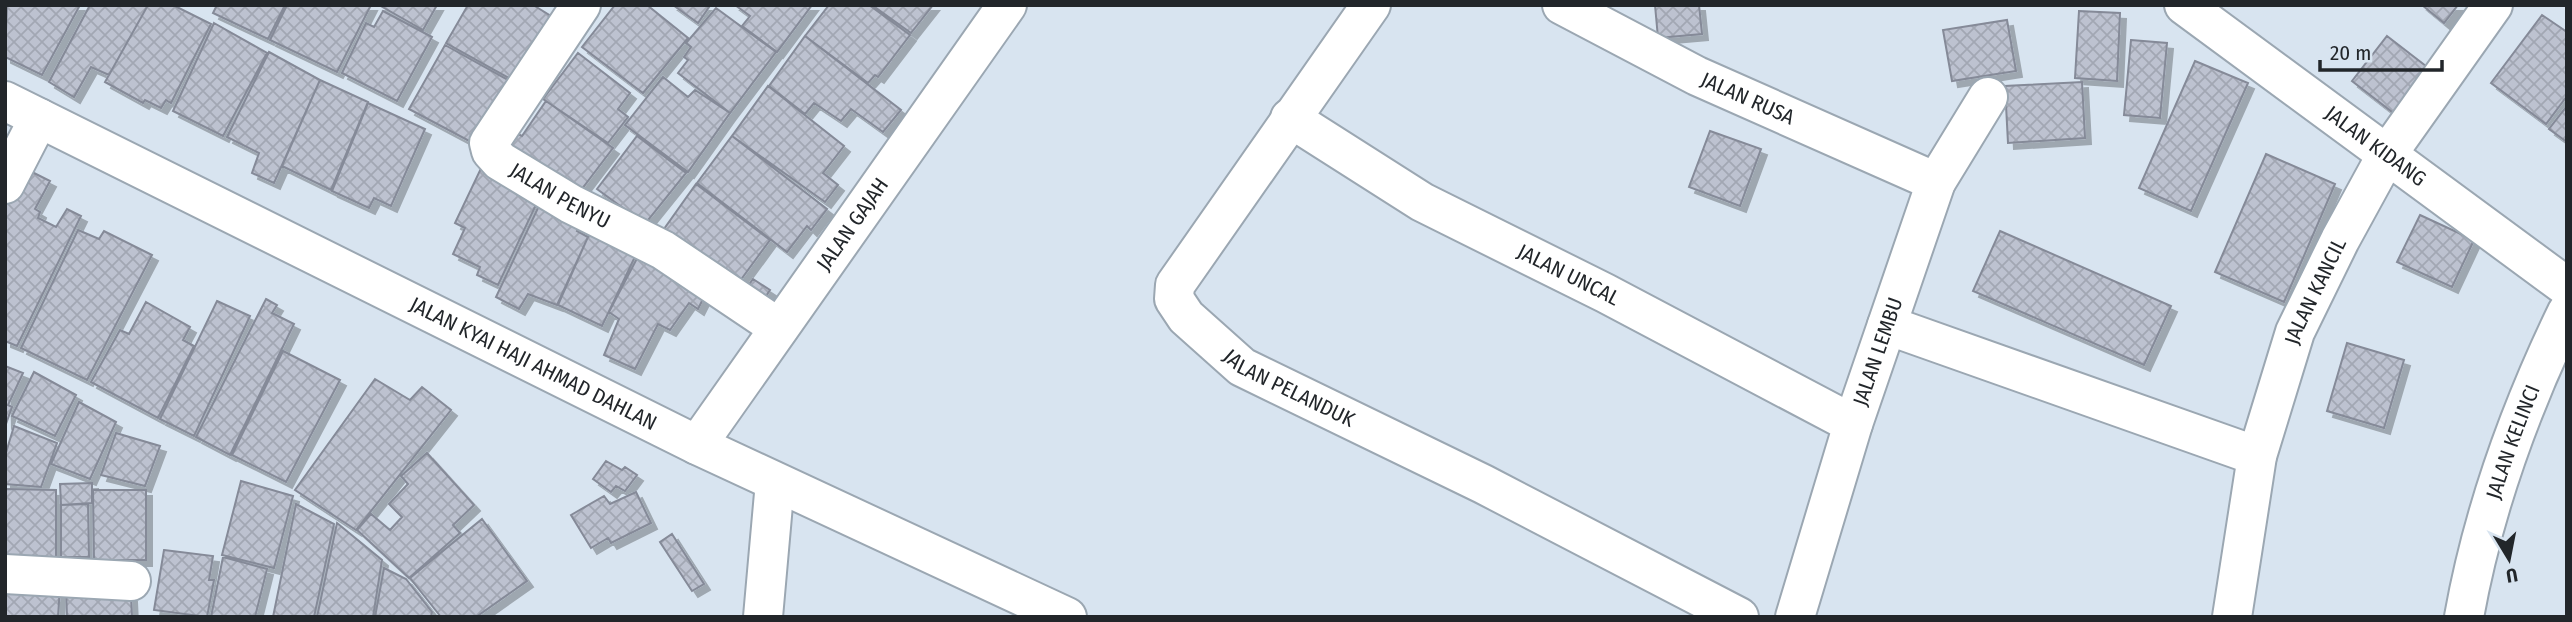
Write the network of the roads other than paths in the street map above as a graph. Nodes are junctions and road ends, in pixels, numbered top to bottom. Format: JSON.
{"nodes":[{"id":1,"x":581,"y":5,"type":"edge"},
{"id":2,"x":1007,"y":5,"type":"edge"},
{"id":3,"x":1371,"y":5,"type":"edge"},
{"id":4,"x":1562,"y":5,"type":"edge"},
{"id":5,"x":2184,"y":5,"type":"edge"},
{"id":6,"x":2493,"y":5,"type":"edge"},
{"id":7,"x":1988,"y":97,"type":"dead end"},
{"id":8,"x":5,"y":101,"type":"edge"},
{"id":9,"x":39,"y":118,"type":"junction"},
{"id":10,"x":1290,"y":118,"type":"junction"},
{"id":11,"x":2386,"y":156,"type":"junction"},
{"id":12,"x":1936,"y":182,"type":"junction"},
{"id":13,"x":5,"y":184,"type":"edge"},
{"id":14,"x":2567,"y":287,"type":"edge"},
{"id":15,"x":2567,"y":313,"type":"edge"},
{"id":16,"x":1887,"y":325,"type":"junction"},
{"id":17,"x":779,"y":328,"type":"junction"},
{"id":18,"x":1853,"y":424,"type":"junction"},
{"id":19,"x":697,"y":445,"type":"junction"},
{"id":20,"x":2257,"y":456,"type":"junction"},
{"id":21,"x":775,"y":482,"type":"junction"},
{"id":22,"x":5,"y":575,"type":"edge"},
{"id":23,"x":131,"y":581,"type":"dead end"},
{"id":24,"x":763,"y":617,"type":"edge"},
{"id":25,"x":1067,"y":617,"type":"edge"},
{"id":26,"x":1739,"y":617,"type":"edge"},
{"id":27,"x":1795,"y":617,"type":"edge"},
{"id":28,"x":2232,"y":617,"type":"edge"},
{"id":29,"x":2464,"y":617,"type":"edge"}],
"edges":[{"from":1,"to":17,"type":"street","name":"JALAN PENYU"},
{"from":2,"to":17,"type":"street","name":"JALAN GAJAH"},
{"from":3,"to":10,"type":"street","name":"JALAN PELANDUK"},
{"from":4,"to":12,"type":"street","name":"JALAN RUSA"},
{"from":5,"to":11,"type":"street","name":"JALAN KIDANG"},
{"from":6,"to":11,"type":"street","name":"JALAN KANCIL"},
{"from":7,"to":12,"type":"street","name":"JALAN LEMBU"},
{"from":8,"to":9,"type":"street","name":"JALAN KYAI HAJI AHMAD DAHLAN"},
{"from":9,"to":13,"type":"street"},
{"from":9,"to":19,"type":"street","name":"JALAN KYAI HAJI AHMAD DAHLAN"},
{"from":10,"to":18,"type":"street","name":"JALAN UNCAL"},
{"from":10,"to":26,"type":"street","name":"JALAN PELANDUK"},
{"from":11,"to":14,"type":"street","name":"JALAN KIDANG"},
{"from":11,"to":20,"type":"street","name":"JALAN KANCIL"},
{"from":12,"to":16,"type":"street","name":"JALAN LEMBU"},
{"from":15,"to":29,"type":"street","name":"JALAN KELINCI"},
{"from":16,"to":18,"type":"street","name":"JALAN LEMBU"},
{"from":16,"to":20,"type":"street"},
{"from":17,"to":19,"type":"street","name":"JALAN GAJAH"},
{"from":18,"to":27,"type":"street","name":"JALAN LEMBU"},
{"from":19,"to":21,"type":"street","name":"JALAN KYAI HAJI AHMAD DAHLAN"},
{"from":20,"to":28,"type":"street","name":"JALAN KANCIL"},
{"from":21,"to":24,"type":"street"},
{"from":21,"to":25,"type":"street","name":"JALAN KYAI HAJI AHMAD DAHLAN"},
{"from":22,"to":23,"type":"street"}]}
